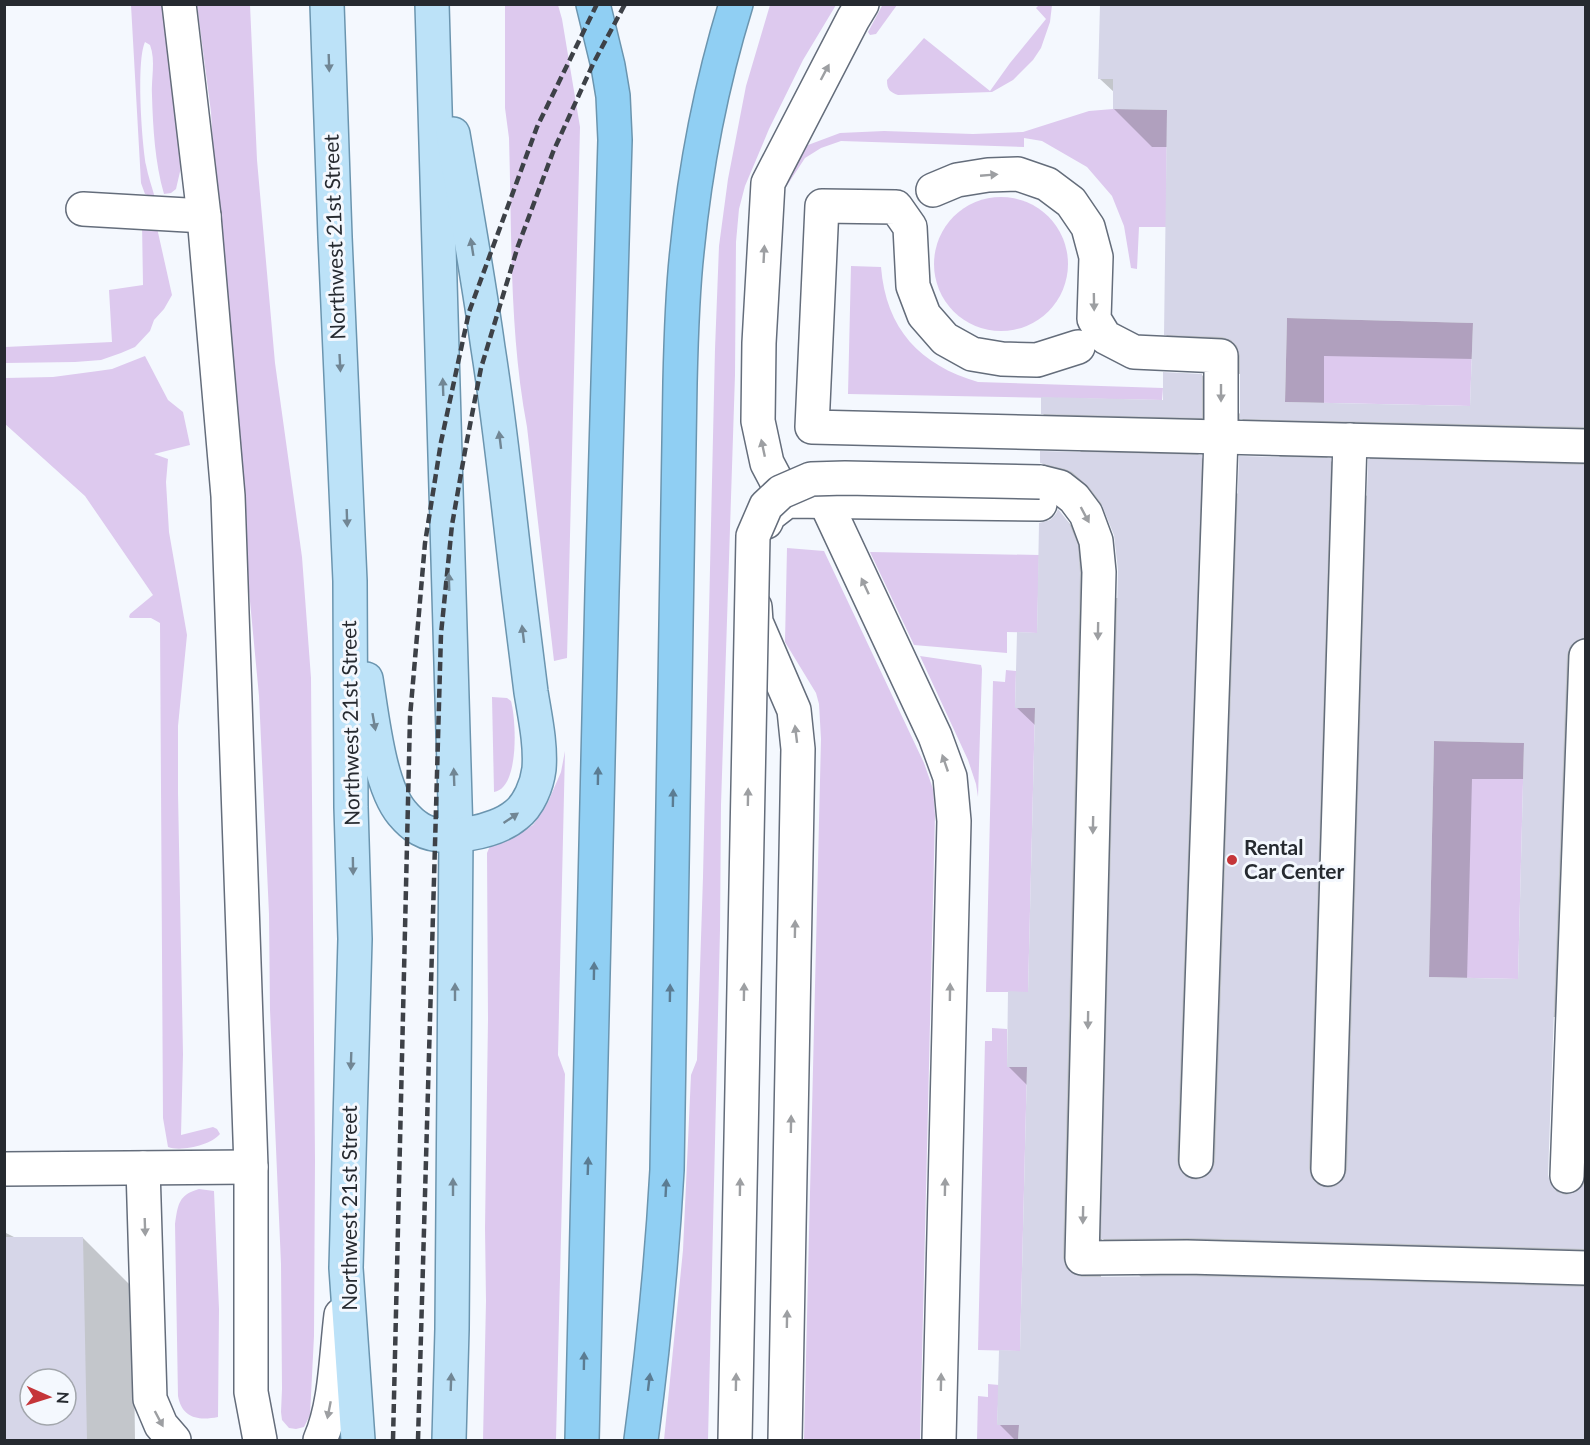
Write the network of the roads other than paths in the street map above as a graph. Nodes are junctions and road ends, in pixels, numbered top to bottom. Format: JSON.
{"nodes":[{"id":1,"x":179,"y":4,"type":"edge"},
{"id":2,"x":327,"y":4,"type":"edge"},
{"id":3,"x":593,"y":4,"type":"edge"},
{"id":4,"x":736,"y":4,"type":"edge"},
{"id":5,"x":862,"y":4,"type":"edge"},
{"id":6,"x":432,"y":6,"type":"edge"},
{"id":7,"x":933,"y":190,"type":"dead end"},
{"id":8,"x":83,"y":209,"type":"dead end"},
{"id":9,"x":204,"y":216,"type":"junction"},
{"id":10,"x":1078,"y":347,"type":"dead end"},
{"id":11,"x":1221,"y":437,"type":"junction"},
{"id":12,"x":1350,"y":440,"type":"junction"},
{"id":13,"x":1586,"y":446,"type":"edge"},
{"id":14,"x":1040,"y":493,"type":"junction"},
{"id":15,"x":787,"y":501,"type":"junction"},
{"id":16,"x":825,"y":501,"type":"junction"},
{"id":17,"x":350,"y":581,"type":"junction"},
{"id":18,"x":1586,"y":656,"type":"edge"},
{"id":19,"x":456,"y":836,"type":"junction"},
{"id":20,"x":1196,"y":1161,"type":"dead end"},
{"id":21,"x":251,"y":1167,"type":"junction"},
{"id":22,"x":143,"y":1168,"type":"junction"},
{"id":23,"x":4,"y":1169,"type":"edge"},
{"id":24,"x":1328,"y":1169,"type":"dead end"},
{"id":25,"x":1567,"y":1176,"type":"dead end"},
{"id":26,"x":346,"y":1268,"type":"junction"},
{"id":27,"x":1586,"y":1268,"type":"edge"},
{"id":28,"x":174,"y":1440,"type":"edge"},
{"id":29,"x":260,"y":1440,"type":"edge"},
{"id":30,"x":320,"y":1440,"type":"edge"},
{"id":31,"x":358,"y":1440,"type":"edge"},
{"id":32,"x":449,"y":1440,"type":"edge"},
{"id":33,"x":582,"y":1440,"type":"edge"},
{"id":34,"x":641,"y":1440,"type":"edge"},
{"id":35,"x":735,"y":1440,"type":"edge"},
{"id":36,"x":785,"y":1440,"type":"edge"},
{"id":37,"x":939,"y":1440,"type":"edge"}],
"edges":[{"from":1,"to":9,"type":"lane"},
{"from":2,"to":17,"type":"main road","name":"Northwest 21st Street","one_way":true},
{"from":33,"to":3,"type":"highway","one_way":true},
{"from":34,"to":4,"type":"highway","one_way":true},
{"from":15,"to":5,"type":"lane","one_way":true},
{"from":19,"to":6,"type":"main road","one_way":true},
{"from":19,"to":6,"type":"main road","one_way":true},
{"from":7,"to":11,"type":"lane","one_way":true},
{"from":8,"to":9,"type":"lane"},
{"from":9,"to":21,"type":"lane"},
{"from":10,"to":11,"type":"lane"},
{"from":11,"to":12,"type":"lane"},
{"from":11,"to":20,"type":"lane"},
{"from":12,"to":13,"type":"lane"},
{"from":12,"to":24,"type":"lane"},
{"from":14,"to":16,"type":"lane"},
{"from":14,"to":27,"type":"lane","one_way":true},
{"from":35,"to":14,"type":"lane","one_way":true,"bridge":true},
{"from":15,"to":16,"type":"lane"},
{"from":36,"to":15,"type":"lane","one_way":true},
{"from":37,"to":16,"type":"lane","one_way":true},
{"from":17,"to":19,"type":"main road","one_way":true},
{"from":17,"to":26,"type":"main road","name":"Northwest 21st Street","one_way":true},
{"from":18,"to":25,"type":"lane"},
{"from":32,"to":19,"type":"main road","one_way":true},
{"from":21,"to":22,"type":"lane"},
{"from":21,"to":29,"type":"lane"},
{"from":22,"to":23,"type":"lane"},
{"from":22,"to":28,"type":"lane","one_way":true},
{"from":26,"to":30,"type":"lane","one_way":true},
{"from":26,"to":31,"type":"main road","name":"Northwest 21st Street"}]}
